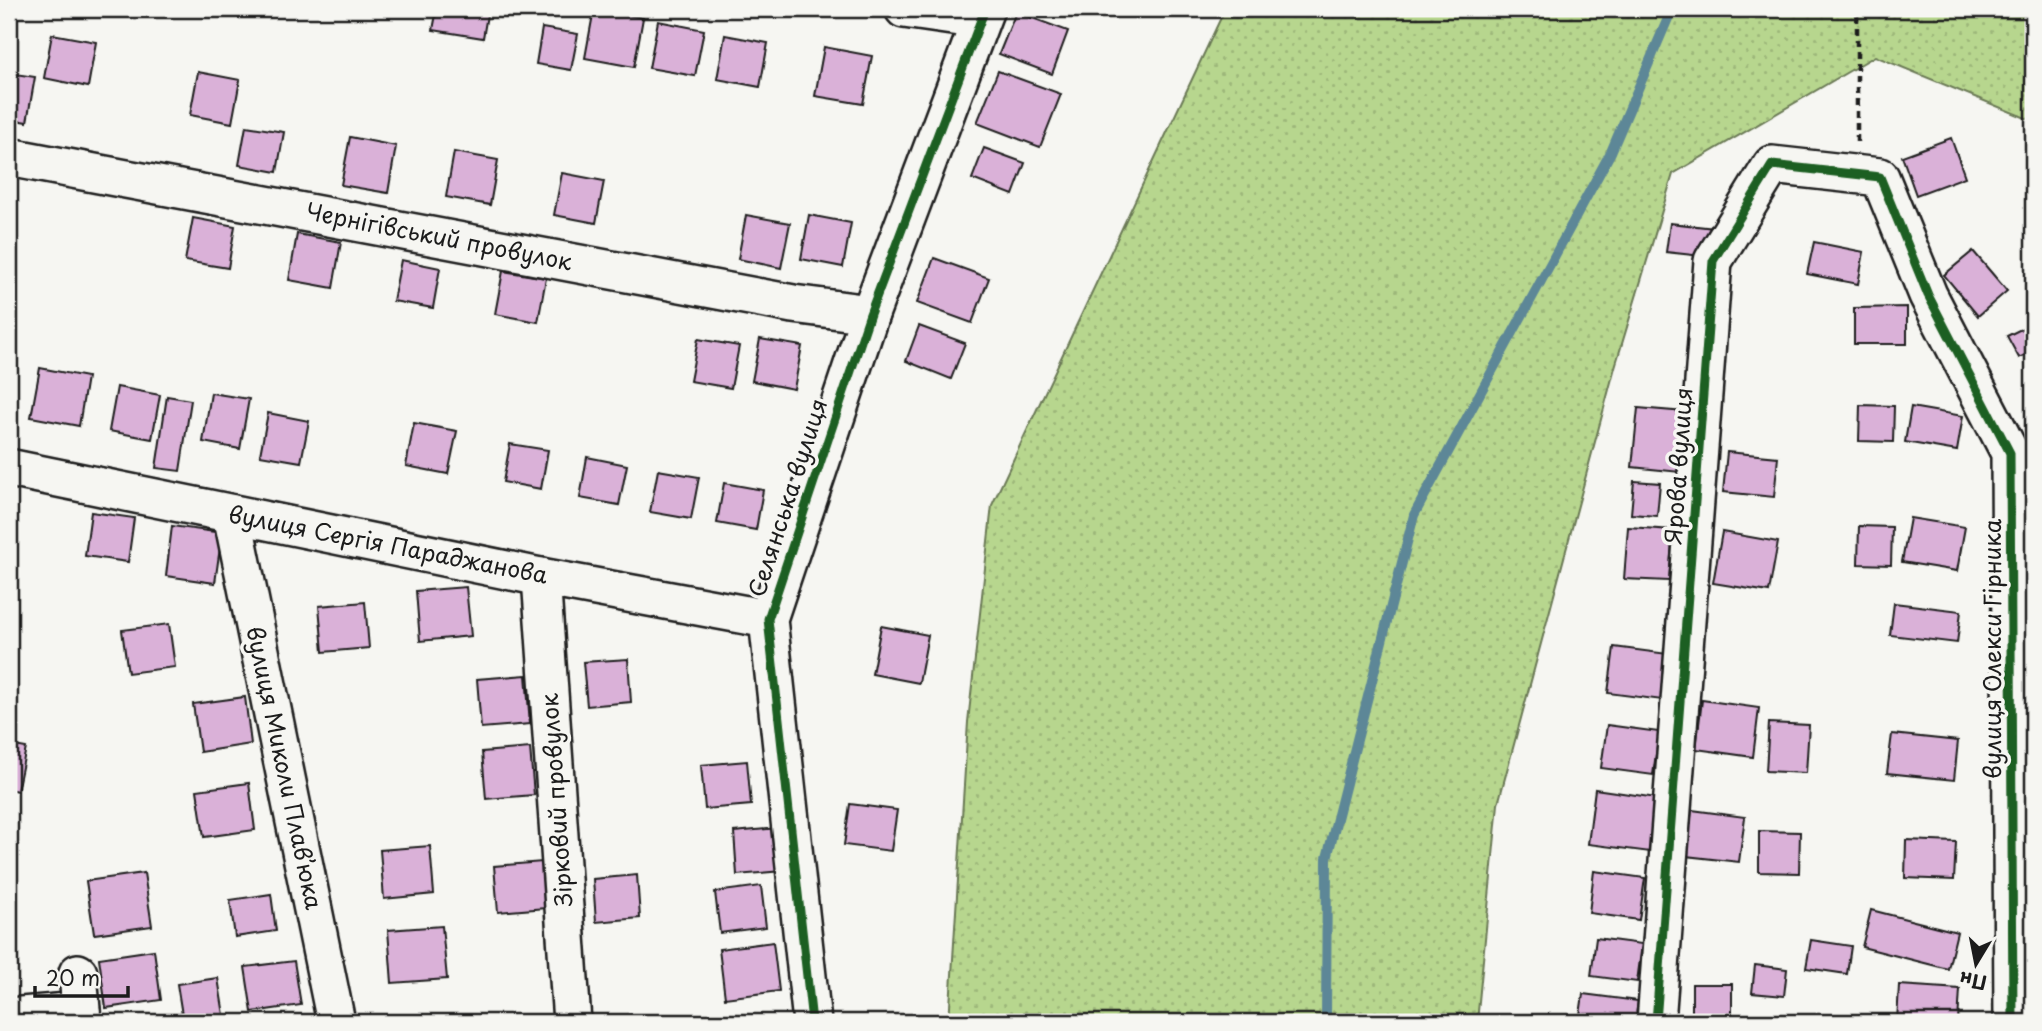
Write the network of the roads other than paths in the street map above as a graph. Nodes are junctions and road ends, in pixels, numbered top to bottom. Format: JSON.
{"nodes":[{"id":1,"x":904,"y":9,"type":"edge"},
{"id":2,"x":982,"y":14,"type":"edge"},
{"id":3,"x":9,"y":157,"type":"edge"},
{"id":4,"x":1928,"y":295,"type":"joint"},
{"id":5,"x":870,"y":314,"type":"junction"},
{"id":6,"x":9,"y":468,"type":"edge"},
{"id":7,"x":232,"y":514,"type":"junction"},
{"id":8,"x":541,"y":577,"type":"junction"},
{"id":9,"x":768,"y":619,"type":"junction"},
{"id":10,"x":2023,"y":881,"type":"edge"},
{"id":11,"x":78,"y":973,"type":"dead end"},
{"id":12,"x":9,"y":1017,"type":"edge"},
{"id":13,"x":81,"y":1017,"type":"edge"},
{"id":14,"x":336,"y":1022,"type":"edge"},
{"id":15,"x":572,"y":1022,"type":"edge"},
{"id":16,"x":812,"y":1022,"type":"edge"},
{"id":17,"x":1656,"y":1022,"type":"edge"},
{"id":18,"x":2013,"y":1022,"type":"edge"}],
"edges":[{"from":1,"to":2,"type":"street"},
{"from":2,"to":5,"type":"street","name":"Селянська вулиця"},
{"from":3,"to":5,"type":"street","name":"Чернігівський провулок"},
{"from":4,"to":10,"type":"street","name":"вулиця Олекси Гірника"},
{"from":4,"to":17,"type":"street","name":"Ярова вулиця"},
{"from":5,"to":9,"type":"street","name":"Селянська вулиця"},
{"from":6,"to":7,"type":"street","name":"вулиця Сергія Параджанова"},
{"from":7,"to":8,"type":"street","name":"вулиця Сергія Параджанова"},
{"from":7,"to":14,"type":"street","name":"вулиця Миколи Плавʼюка"},
{"from":8,"to":9,"type":"street","name":"вулиця Сергія Параджанова"},
{"from":8,"to":15,"type":"street","name":"Зірковий провулок"},
{"from":9,"to":16,"type":"street","name":"Селянська вулиця"},
{"from":10,"to":18,"type":"street","name":"вулиця Олекси Гірника"},
{"from":11,"to":13,"type":"street"},
{"from":12,"to":13,"type":"street"}]}
